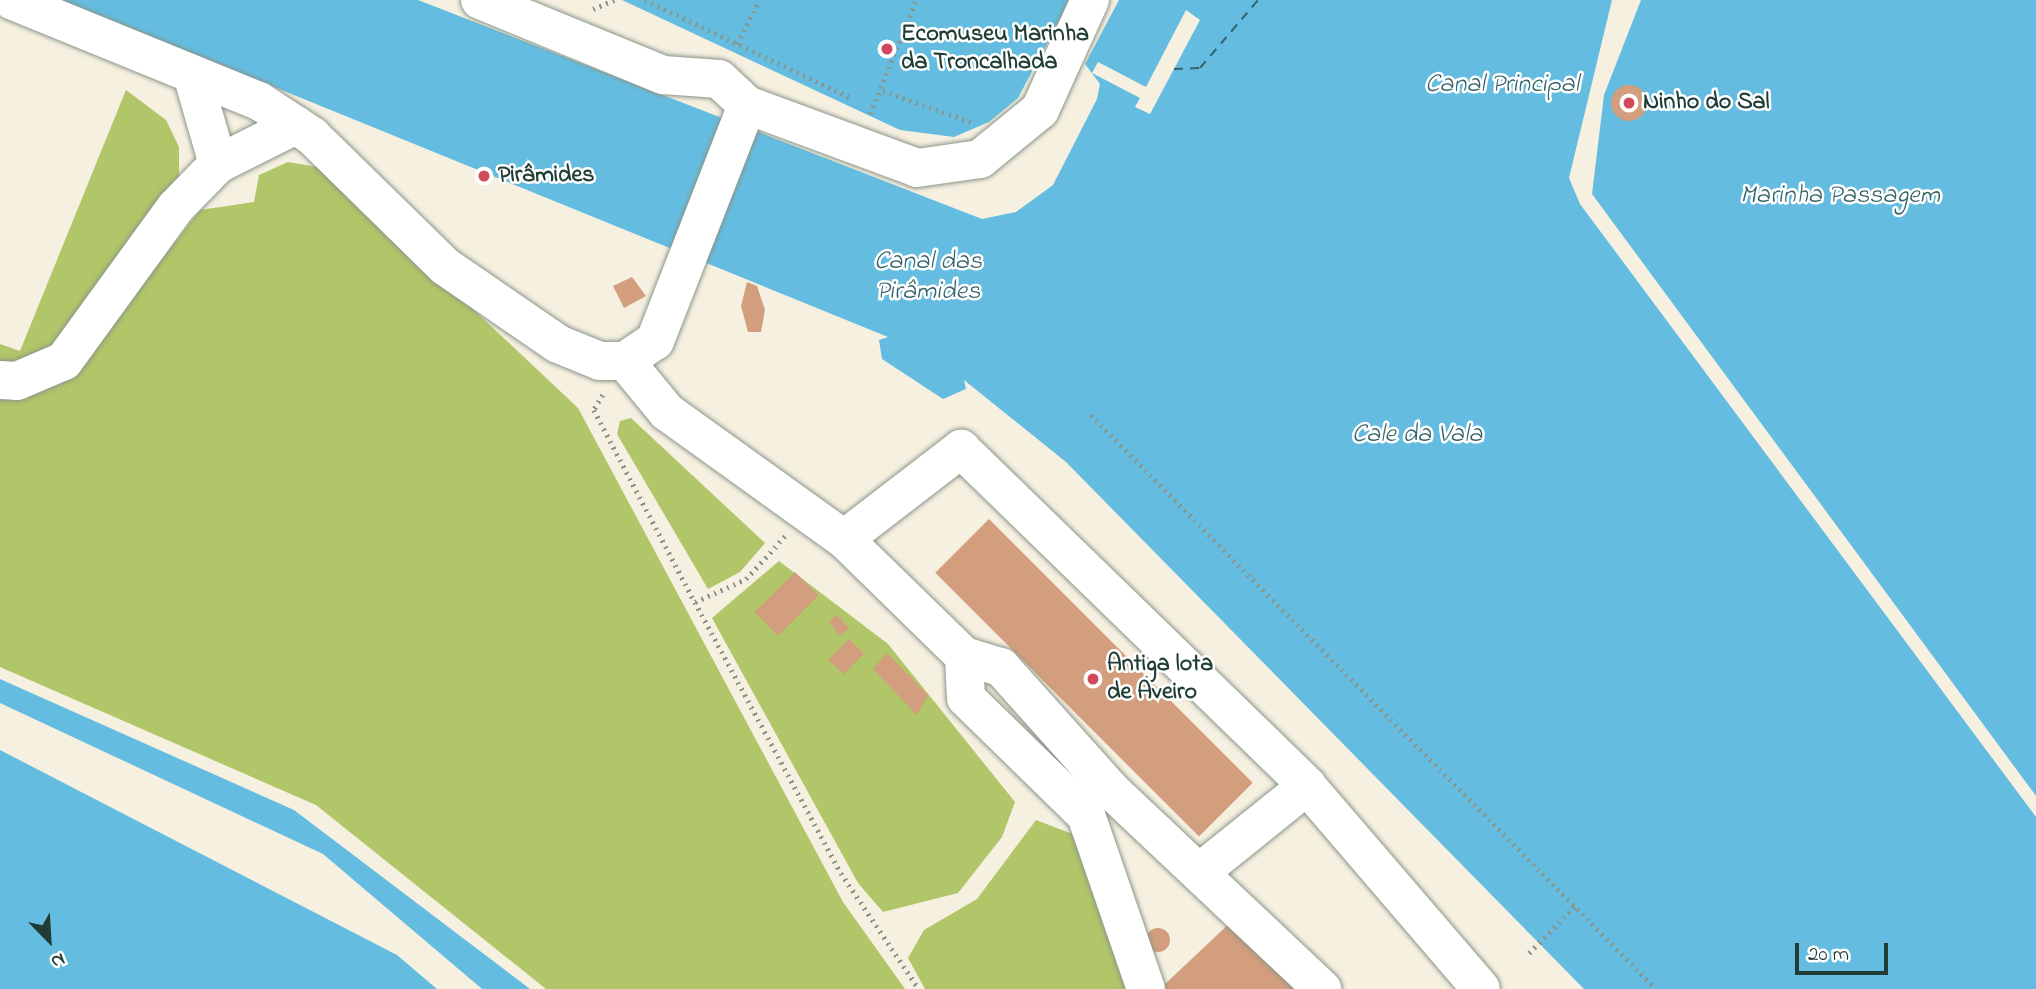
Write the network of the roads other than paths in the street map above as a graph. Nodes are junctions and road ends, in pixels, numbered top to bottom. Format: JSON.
{"nodes":[{"id":1,"x":11,"y":0,"type":"edge"},
{"id":2,"x":480,"y":0,"type":"edge"},
{"id":3,"x":1090,"y":0,"type":"edge"},
{"id":4,"x":191,"y":74,"type":"junction"},
{"id":5,"x":744,"y":114,"type":"junction"},
{"id":6,"x":296,"y":125,"type":"junction"},
{"id":7,"x":218,"y":164,"type":"junction"},
{"id":8,"x":625,"y":361,"type":"junction"},
{"id":9,"x":0,"y":380,"type":"edge"},
{"id":10,"x":844,"y":539,"type":"junction"},
{"id":11,"x":1307,"y":786,"type":"junction"},
{"id":12,"x":1099,"y":802,"type":"junction"},
{"id":13,"x":1200,"y":872,"type":"junction"},
{"id":14,"x":1146,"y":989,"type":"edge"},
{"id":15,"x":1322,"y":989,"type":"edge"},
{"id":16,"x":1481,"y":989,"type":"edge"}],
"edges":[{"from":1,"to":4,"type":"street"},
{"from":2,"to":5,"type":"street"},
{"from":3,"to":5,"type":"street"},
{"from":4,"to":6,"type":"street"},
{"from":4,"to":7,"type":"street"},
{"from":5,"to":8,"type":"street"},
{"from":6,"to":7,"type":"street"},
{"from":6,"to":8,"type":"street"},
{"from":7,"to":9,"type":"street"},
{"from":8,"to":10,"type":"street"},
{"from":10,"to":11,"type":"street"},
{"from":10,"to":12,"type":"street"},
{"from":11,"to":13,"type":"street"},
{"from":11,"to":16,"type":"street"},
{"from":12,"to":13,"type":"street"},
{"from":12,"to":14,"type":"street"},
{"from":13,"to":15,"type":"street"}]}
